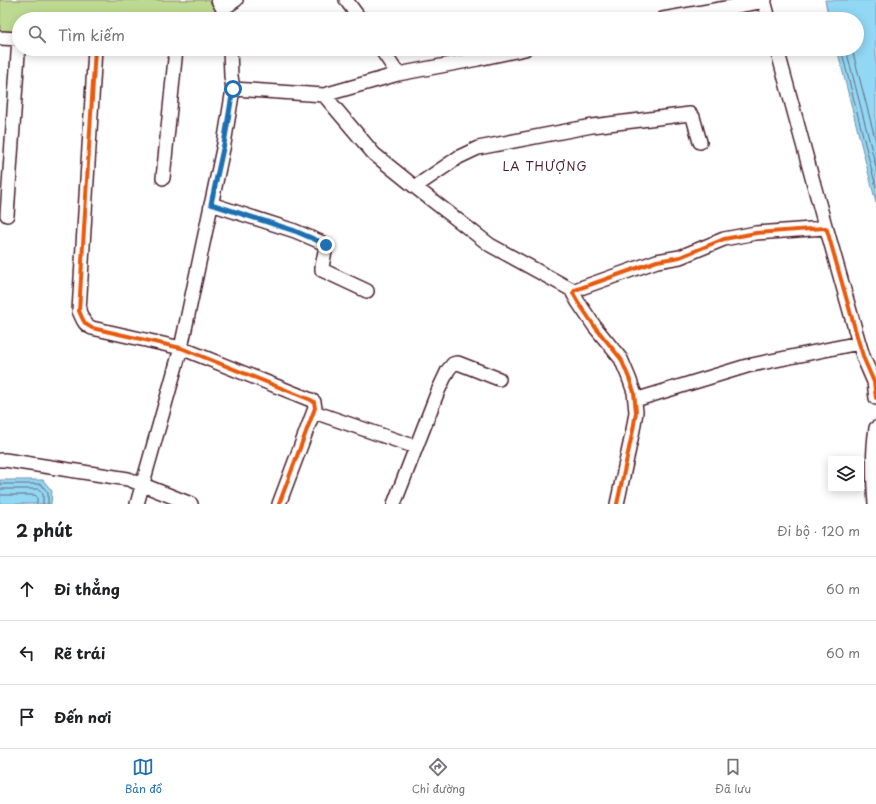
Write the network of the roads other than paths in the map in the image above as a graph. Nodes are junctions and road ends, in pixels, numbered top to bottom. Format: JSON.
{"nodes":[{"id":1,"x":236,"y":0,"type":"edge"},
{"id":2,"x":346,"y":0,"type":"edge"},
{"id":3,"x":764,"y":1,"type":"edge"},
{"id":4,"x":222,"y":9,"type":"edge"},
{"id":5,"x":355,"y":12,"type":"edge"},
{"id":6,"x":702,"y":12,"type":"edge"},
{"id":7,"x":767,"y":12,"type":"edge"},
{"id":8,"x":0,"y":38,"type":"edge"},
{"id":9,"x":12,"y":39,"type":"edge"},
{"id":10,"x":18,"y":56,"type":"edge"},
{"id":11,"x":94,"y":56,"type":"edge"},
{"id":12,"x":175,"y":56,"type":"edge"},
{"id":13,"x":230,"y":56,"type":"edge"},
{"id":14,"x":386,"y":56,"type":"edge"},
{"id":15,"x":492,"y":56,"type":"edge"},
{"id":16,"x":779,"y":56,"type":"edge"},
{"id":17,"x":398,"y":74,"type":"junction"},
{"id":18,"x":233,"y":89,"type":"junction"},
{"id":19,"x":324,"y":95,"type":"junction"},
{"id":20,"x":700,"y":142,"type":"dead end"},
{"id":21,"x":163,"y":178,"type":"dead end"},
{"id":22,"x":415,"y":187,"type":"junction"},
{"id":23,"x":211,"y":204,"type":"junction"},
{"id":24,"x":7,"y":215,"type":"dead end"},
{"id":25,"x":826,"y":229,"type":"junction"},
{"id":26,"x":367,"y":291,"type":"dead end"},
{"id":27,"x":574,"y":292,"type":"junction"},
{"id":28,"x":859,"y":343,"type":"junction"},
{"id":29,"x":181,"y":348,"type":"junction"},
{"id":30,"x":499,"y":379,"type":"dead end"},
{"id":31,"x":876,"y":398,"type":"edge"},
{"id":32,"x":635,"y":400,"type":"junction"},
{"id":33,"x":314,"y":412,"type":"junction"},
{"id":34,"x":876,"y":428,"type":"edge"},
{"id":35,"x":416,"y":447,"type":"junction"},
{"id":36,"x":0,"y":460,"type":"edge"},
{"id":37,"x":142,"y":484,"type":"junction"},
{"id":38,"x":136,"y":504,"type":"edge"},
{"id":39,"x":191,"y":504,"type":"edge"},
{"id":40,"x":279,"y":504,"type":"edge"},
{"id":41,"x":394,"y":504,"type":"edge"},
{"id":42,"x":617,"y":504,"type":"edge"},
{"id":43,"x":875,"y":504,"type":"edge"}],
"edges":[{"from":1,"to":4,"type":"street"},
{"from":2,"to":5,"type":"street"},
{"from":3,"to":6,"type":"street"},
{"from":3,"to":7,"type":"street"},
{"from":8,"to":9,"type":"street"},
{"from":10,"to":24,"type":"street"},
{"from":11,"to":29,"type":"street"},
{"from":12,"to":21,"type":"street"},
{"from":13,"to":18,"type":"street"},
{"from":14,"to":17,"type":"street"},
{"from":15,"to":17,"type":"street"},
{"from":16,"to":25,"type":"street"},
{"from":17,"to":19,"type":"street"},
{"from":18,"to":19,"type":"street"},
{"from":18,"to":23,"type":"street"},
{"from":19,"to":22,"type":"street"},
{"from":20,"to":22,"type":"street"},
{"from":22,"to":27,"type":"street"},
{"from":23,"to":26,"type":"street"},
{"from":23,"to":29,"type":"street"},
{"from":25,"to":27,"type":"street"},
{"from":25,"to":28,"type":"street"},
{"from":27,"to":32,"type":"street"},
{"from":28,"to":31,"type":"street"},
{"from":28,"to":32,"type":"street"},
{"from":29,"to":33,"type":"street"},
{"from":29,"to":37,"type":"street"},
{"from":30,"to":35,"type":"street"},
{"from":32,"to":42,"type":"street"},
{"from":33,"to":35,"type":"street"},
{"from":33,"to":40,"type":"street"},
{"from":34,"to":43,"type":"street"},
{"from":35,"to":41,"type":"street"},
{"from":36,"to":37,"type":"street"},
{"from":37,"to":38,"type":"street"},
{"from":37,"to":39,"type":"street"}]}
